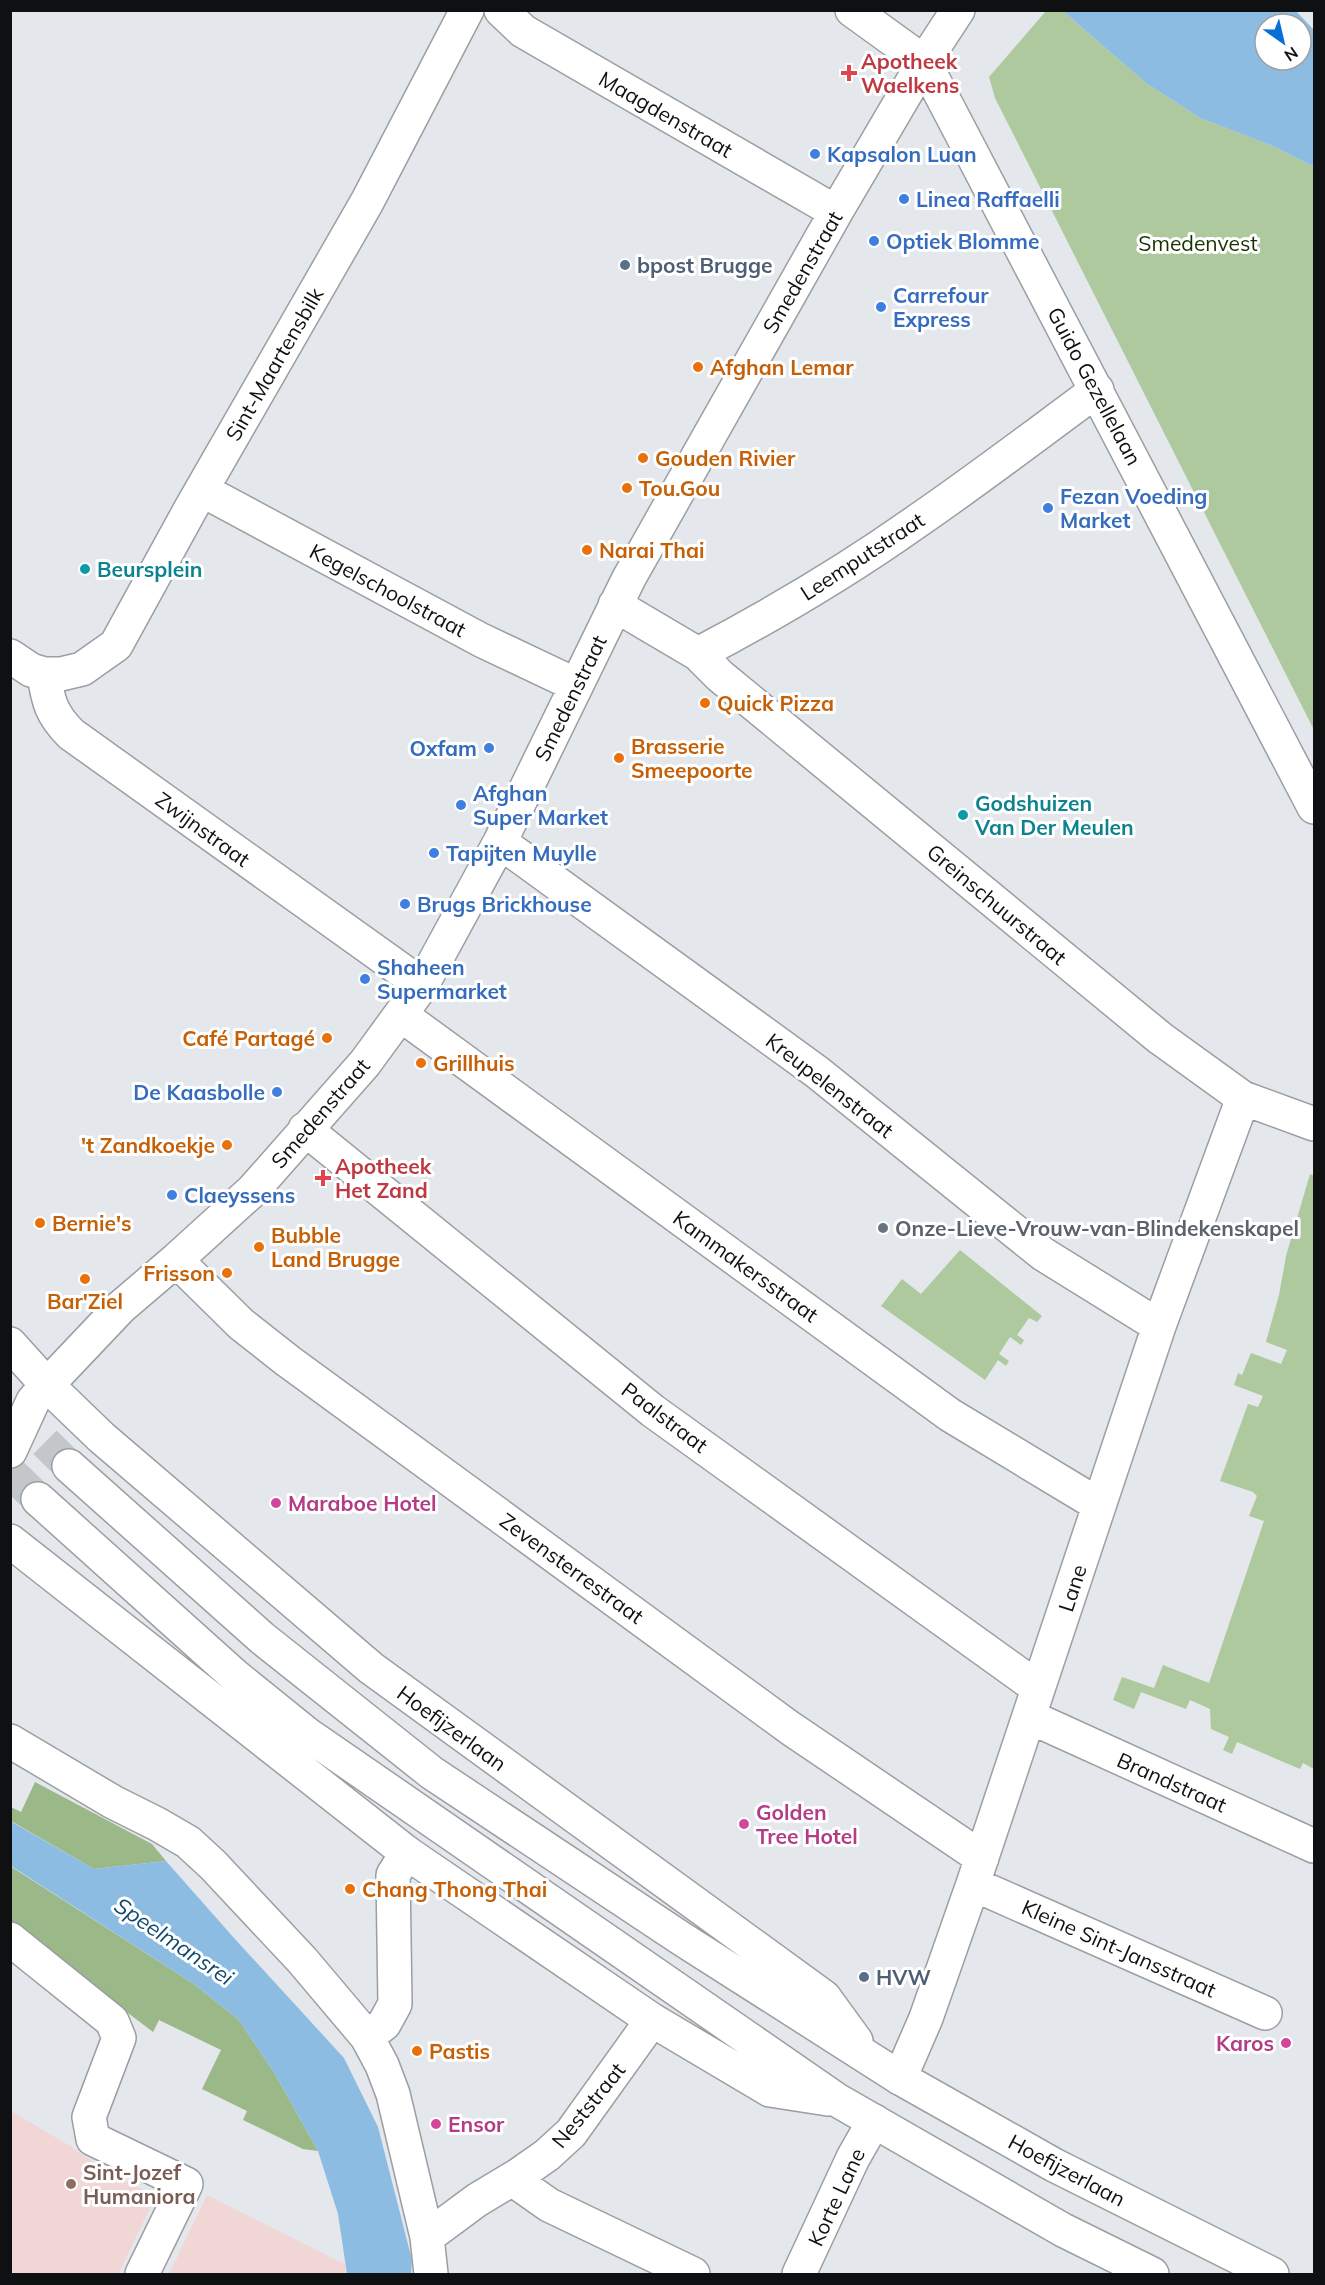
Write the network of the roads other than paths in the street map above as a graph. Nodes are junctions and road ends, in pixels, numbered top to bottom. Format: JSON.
{"nodes":[{"id":1,"x":467,"y":10,"type":"edge"},
{"id":2,"x":501,"y":10,"type":"edge"},
{"id":3,"x":852,"y":10,"type":"edge"},
{"id":4,"x":950,"y":23,"type":"edge"},
{"id":5,"x":924,"y":62,"type":"junction"},
{"id":6,"x":836,"y":212,"type":"junction"},
{"id":7,"x":1097,"y":390,"type":"junction"},
{"id":8,"x":202,"y":490,"type":"junction"},
{"id":9,"x":615,"y":605,"type":"junction"},
{"id":10,"x":699,"y":654,"type":"junction"},
{"id":11,"x":10,"y":656,"type":"edge"},
{"id":12,"x":44,"y":674,"type":"junction"},
{"id":13,"x":576,"y":686,"type":"junction"},
{"id":14,"x":1314,"y":807,"type":"edge"},
{"id":15,"x":500,"y":842,"type":"junction"},
{"id":16,"x":422,"y":985,"type":"junction"},
{"id":17,"x":400,"y":1015,"type":"junction"},
{"id":18,"x":1243,"y":1098,"type":"junction"},
{"id":19,"x":1314,"y":1124,"type":"edge"},
{"id":20,"x":305,"y":1129,"type":"junction"},
{"id":21,"x":176,"y":1260,"type":"junction"},
{"id":22,"x":1159,"y":1326,"type":"junction"},
{"id":23,"x":10,"y":1344,"type":"edge"},
{"id":24,"x":46,"y":1384,"type":"junction"},
{"id":25,"x":10,"y":1451,"type":"edge"},
{"id":26,"x":69,"y":1466,"type":"tunnel mouth"},
{"id":27,"x":38,"y":1499,"type":"tunnel mouth"},
{"id":28,"x":1100,"y":1505,"type":"junction"},
{"id":29,"x":10,"y":1541,"type":"edge"},
{"id":30,"x":1034,"y":1702,"type":"junction"},
{"id":31,"x":10,"y":1741,"type":"edge"},
{"id":32,"x":1314,"y":1846,"type":"edge"},
{"id":33,"x":407,"y":1853,"type":"junction"},
{"id":34,"x":977,"y":1871,"type":"junction"},
{"id":35,"x":10,"y":1939,"type":"edge"},
{"id":36,"x":1265,"y":2013,"type":"dead end"},
{"id":37,"x":652,"y":2020,"type":"junction"},
{"id":38,"x":367,"y":2037,"type":"junction"},
{"id":39,"x":867,"y":2055,"type":"junction"},
{"id":40,"x":900,"y":2078,"type":"junction"},
{"id":41,"x":837,"y":2100,"type":"junction"},
{"id":42,"x":874,"y":2121,"type":"junction"},
{"id":43,"x":512,"y":2179,"type":"junction"},
{"id":44,"x":427,"y":2237,"type":"junction"},
{"id":45,"x":142,"y":2274,"type":"edge"},
{"id":46,"x":431,"y":2274,"type":"edge"},
{"id":47,"x":693,"y":2274,"type":"edge"},
{"id":48,"x":800,"y":2274,"type":"edge"},
{"id":49,"x":1152,"y":2274,"type":"edge"},
{"id":50,"x":1272,"y":2274,"type":"edge"}],
"edges":[{"from":1,"to":8,"type":"street","name":"Sint-Maartensbilk"},
{"from":2,"to":6,"type":"street","name":"Maagdenstraat"},
{"from":3,"to":5,"type":"street"},
{"from":4,"to":5,"type":"street","name":"Smedenstraat"},
{"from":5,"to":6,"type":"street","name":"Smedenstraat"},
{"from":5,"to":7,"type":"street","name":"Guido Gezellelaan"},
{"from":6,"to":9,"type":"street","name":"Smedenstraat"},
{"from":7,"to":10,"type":"street","name":"Leemputstraat"},
{"from":7,"to":14,"type":"street","name":"Guido Gezellelaan"},
{"from":8,"to":12,"type":"street","name":"Sint-Maartensbilk"},
{"from":8,"to":13,"type":"street","name":"Kegelschoolstraat"},
{"from":9,"to":10,"type":"street"},
{"from":9,"to":13,"type":"street","name":"Smedenstraat"},
{"from":10,"to":18,"type":"street","name":"Greinschuurstraat"},
{"from":11,"to":12,"type":"street"},
{"from":12,"to":16,"type":"street","name":"Zwijnstraat"},
{"from":13,"to":15,"type":"street","name":"Smedenstraat"},
{"from":15,"to":16,"type":"street","name":"Smedenstraat"},
{"from":15,"to":22,"type":"street","name":"Kreupelenstraat"},
{"from":16,"to":17,"type":"street","name":"Smedenstraat"},
{"from":17,"to":20,"type":"street","name":"Smedenstraat"},
{"from":17,"to":28,"type":"street","name":"Kammakersstraat"},
{"from":18,"to":19,"type":"street","name":"Greinschuurstraat"},
{"from":18,"to":22,"type":"street","name":"Lane"},
{"from":20,"to":21,"type":"street","name":"Smedenstraat"},
{"from":20,"to":30,"type":"street","name":"Paalstraat"},
{"from":21,"to":24,"type":"street","name":"Smedenstraat"},
{"from":21,"to":34,"type":"street","name":"Zevensterrestraat"},
{"from":22,"to":28,"type":"street","name":"Lane"},
{"from":23,"to":24,"type":"street","name":"Hoefijzerlaan"},
{"from":24,"to":25,"type":"street","name":"Smedenstraat"},
{"from":24,"to":39,"type":"street","name":"Hoefijzerlaan"},
{"from":26,"to":39,"type":"street","name":"Hoefijzerlaan"},
{"from":27,"to":41,"type":"street"},
{"from":28,"to":30,"type":"street","name":"Lane"},
{"from":29,"to":33,"type":"street"},
{"from":30,"to":32,"type":"street","name":"Brandstraat"},
{"from":30,"to":34,"type":"street","name":"Lane"},
{"from":31,"to":38,"type":"street"},
{"from":33,"to":37,"type":"street"},
{"from":33,"to":38,"type":"street"},
{"from":34,"to":36,"type":"street","name":"Kleine Sint-Jansstraat"},
{"from":34,"to":40,"type":"street","name":"Lane"},
{"from":35,"to":45,"type":"street"},
{"from":37,"to":41,"type":"street"},
{"from":37,"to":43,"type":"street","name":"Neststraat"},
{"from":38,"to":44,"type":"street"},
{"from":39,"to":40,"type":"street","name":"Hoefijzerlaan"},
{"from":40,"to":50,"type":"street","name":"Hoefijzerlaan"},
{"from":41,"to":42,"type":"street"},
{"from":42,"to":48,"type":"street","name":"Korte Lane"},
{"from":42,"to":49,"type":"street"},
{"from":43,"to":44,"type":"street","name":"Neststraat"},
{"from":43,"to":47,"type":"street"},
{"from":44,"to":46,"type":"street"}]}
